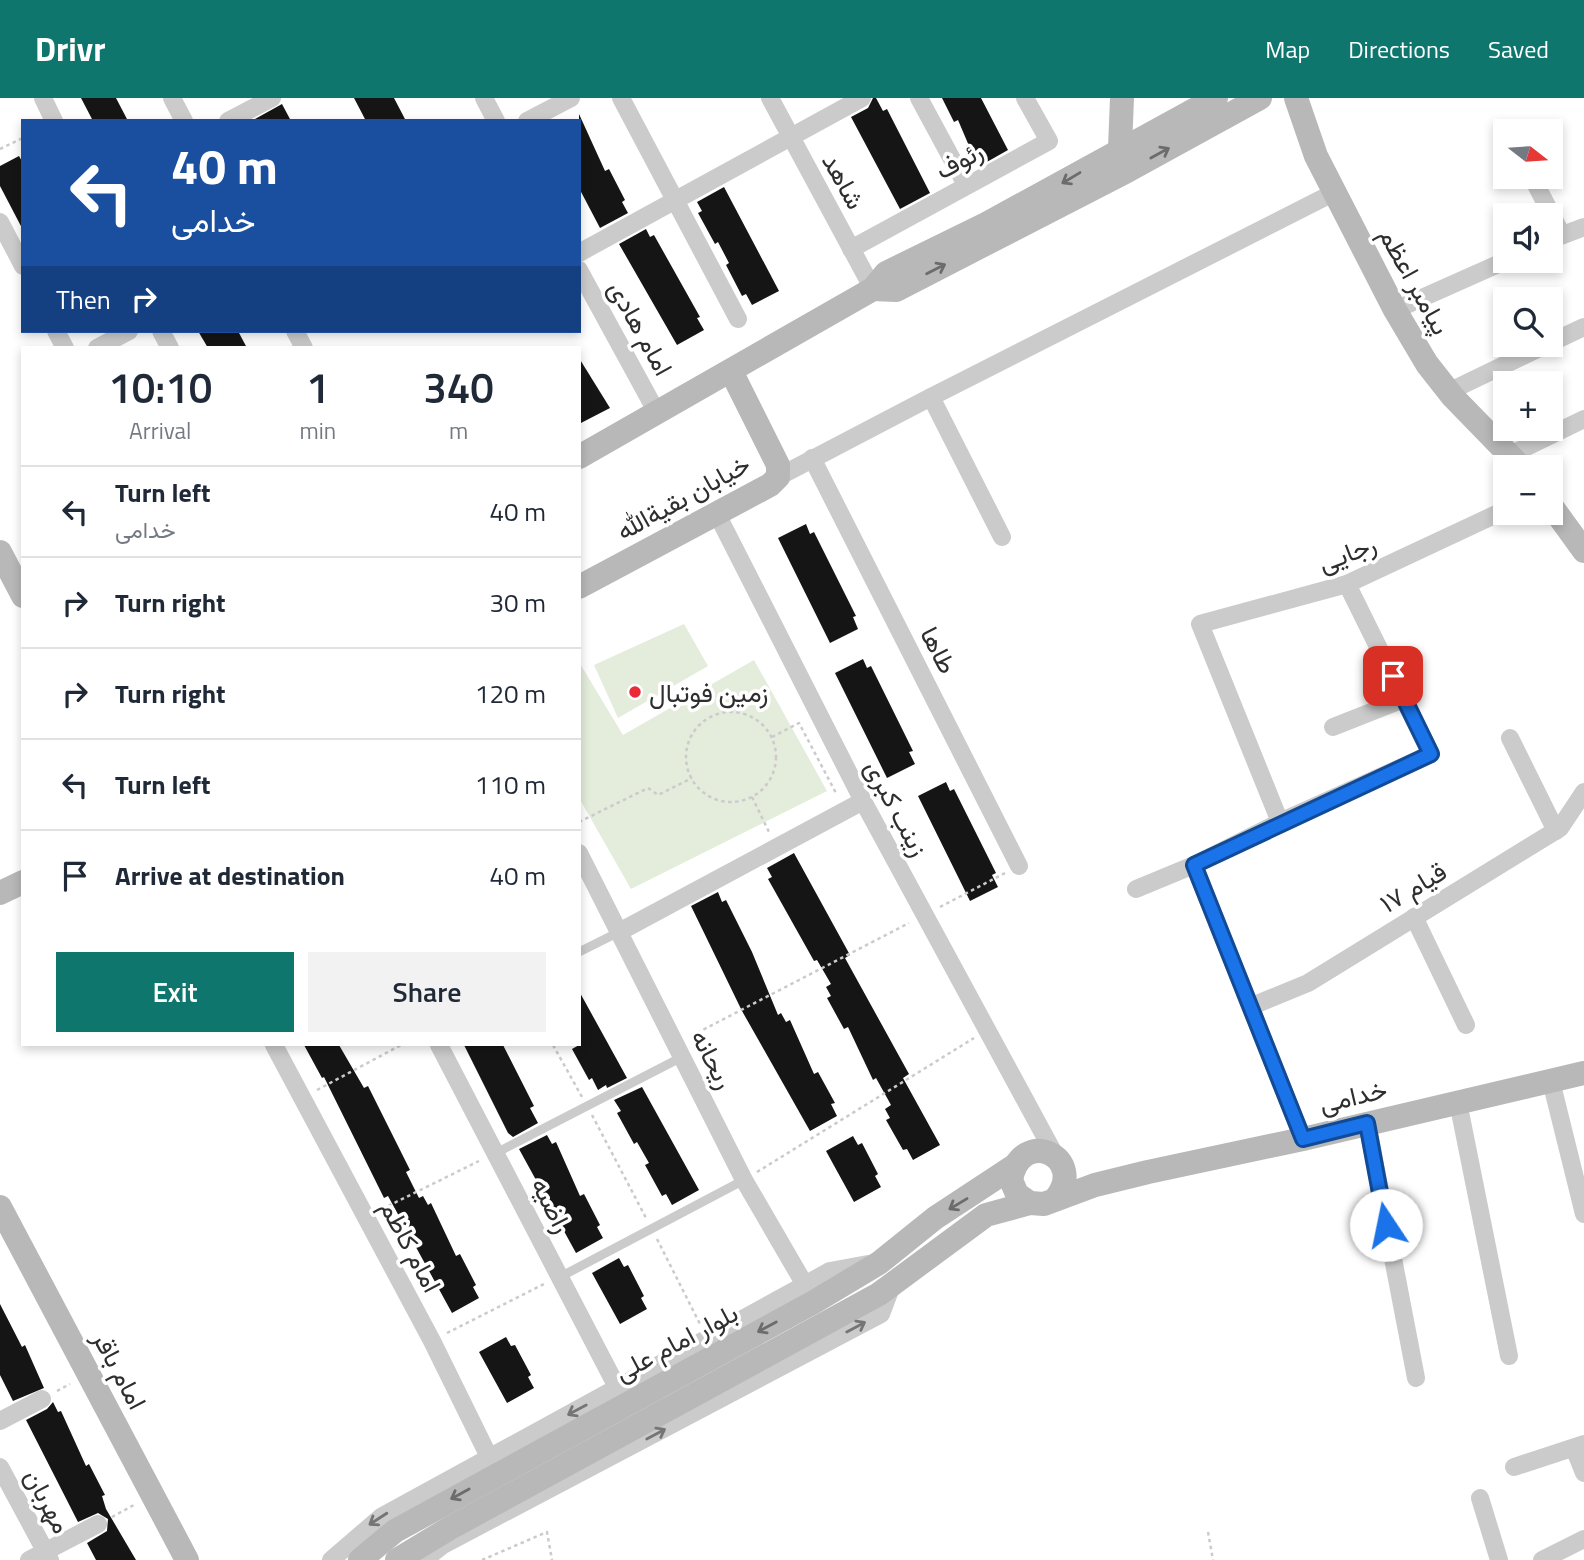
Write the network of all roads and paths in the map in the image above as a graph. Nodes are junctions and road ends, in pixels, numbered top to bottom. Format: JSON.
{"nodes":[{"id":1,"x":43,"y":98,"type":"edge"},
{"id":2,"x":172,"y":98,"type":"edge"},
{"id":3,"x":272,"y":98,"type":"edge"},
{"id":4,"x":484,"y":98,"type":"edge"},
{"id":5,"x":571,"y":98,"type":"edge"},
{"id":6,"x":621,"y":98,"type":"edge"},
{"id":7,"x":770,"y":98,"type":"edge"},
{"id":8,"x":862,"y":98,"type":"edge"},
{"id":9,"x":919,"y":98,"type":"edge"},
{"id":10,"x":1025,"y":98,"type":"edge"},
{"id":11,"x":1122,"y":98,"type":"edge"},
{"id":12,"x":1216,"y":98,"type":"edge"},
{"id":13,"x":1260,"y":98,"type":"edge"},
{"id":14,"x":1301,"y":100,"type":"edge"},
{"id":15,"x":53,"y":119,"type":"edge"},
{"id":16,"x":183,"y":119,"type":"edge"},
{"id":17,"x":232,"y":119,"type":"edge"},
{"id":18,"x":495,"y":119,"type":"edge"},
{"id":19,"x":531,"y":119,"type":"edge"},
{"id":20,"x":790,"y":138,"type":"junction"},
{"id":21,"x":21,"y":139,"type":"edge"},
{"id":22,"x":0,"y":149,"type":"edge"},
{"id":23,"x":1124,"y":160,"type":"junction"},
{"id":24,"x":966,"y":185,"type":"junction"},
{"id":25,"x":1335,"y":192,"type":"junction"},
{"id":26,"x":674,"y":201,"type":"junction"},
{"id":27,"x":0,"y":222,"type":"edge"},
{"id":28,"x":1584,"y":227,"type":"edge"},
{"id":29,"x":1563,"y":235,"type":"edge"},
{"id":30,"x":16,"y":237,"type":"edge"},
{"id":31,"x":851,"y":249,"type":"junction"},
{"id":32,"x":581,"y":252,"type":"edge"},
{"id":33,"x":21,"y":258,"type":"edge"},
{"id":34,"x":1493,"y":266,"type":"edge"},
{"id":35,"x":581,"y":274,"type":"edge"},
{"id":36,"x":873,"y":289,"type":"junction"},
{"id":37,"x":1395,"y":310,"type":"junction"},
{"id":38,"x":738,"y":319,"type":"dead end"},
{"id":39,"x":1584,"y":327,"type":"edge"},
{"id":40,"x":126,"y":333,"type":"edge"},
{"id":41,"x":1563,"y":337,"type":"edge"},
{"id":42,"x":101,"y":346,"type":"edge"},
{"id":43,"x":1521,"y":357,"type":"edge"},
{"id":44,"x":730,"y":371,"type":"junction"},
{"id":45,"x":1448,"y":392,"type":"junction"},
{"id":46,"x":931,"y":397,"type":"junction"},
{"id":47,"x":656,"y":411,"type":"junction"},
{"id":48,"x":1584,"y":419,"type":"edge"},
{"id":49,"x":1509,"y":455,"type":"edge"},
{"id":50,"x":1525,"y":455,"type":"edge"},
{"id":51,"x":581,"y":456,"type":"edge"},
{"id":52,"x":812,"y":458,"type":"junction"},
{"id":53,"x":778,"y":477,"type":"junction"},
{"id":54,"x":717,"y":514,"type":"junction"},
{"id":55,"x":1493,"y":516,"type":"edge"},
{"id":56,"x":1563,"y":522,"type":"edge"},
{"id":57,"x":1002,"y":537,"type":"dead end"},
{"id":58,"x":1584,"y":551,"type":"edge"},
{"id":59,"x":0,"y":552,"type":"edge"},
{"id":60,"x":1347,"y":584,"type":"junction"},
{"id":61,"x":581,"y":586,"type":"edge"},
{"id":62,"x":21,"y":592,"type":"edge"},
{"id":63,"x":1404,"y":699,"type":"junction"},
{"id":64,"x":1333,"y":727,"type":"dead end"},
{"id":65,"x":772,"y":737,"type":"junction"},
{"id":66,"x":1510,"y":738,"type":"dead end"},
{"id":67,"x":692,"y":778,"type":"junction"},
{"id":68,"x":752,"y":797,"type":"junction"},
{"id":69,"x":1583,"y":798,"type":"edge"},
{"id":70,"x":863,"y":801,"type":"junction"},
{"id":71,"x":581,"y":821,"type":"edge"},
{"id":72,"x":1280,"y":822,"type":"junction"},
{"id":73,"x":1556,"y":831,"type":"junction"},
{"id":74,"x":777,"y":847,"type":"junction"},
{"id":75,"x":581,"y":857,"type":"edge"},
{"id":76,"x":1194,"y":865,"type":"junction"},
{"id":77,"x":1019,"y":866,"type":"joint"},
{"id":78,"x":21,"y":883,"type":"edge"},
{"id":79,"x":1136,"y":890,"type":"dead end"},
{"id":80,"x":0,"y":893,"type":"edge"},
{"id":81,"x":924,"y":915,"type":"junction"},
{"id":82,"x":1414,"y":918,"type":"junction"},
{"id":83,"x":619,"y":932,"type":"junction"},
{"id":84,"x":581,"y":951,"type":"edge"},
{"id":85,"x":1252,"y":1006,"type":"junction"},
{"id":86,"x":1466,"y":1025,"type":"dead end"},
{"id":87,"x":986,"y":1030,"type":"junction"},
{"id":88,"x":275,"y":1046,"type":"edge"},
{"id":89,"x":399,"y":1046,"type":"edge"},
{"id":90,"x":440,"y":1046,"type":"edge"},
{"id":91,"x":554,"y":1046,"type":"edge"},
{"id":92,"x":679,"y":1051,"type":"junction"},
{"id":93,"x":1584,"y":1073,"type":"edge"},
{"id":94,"x":1552,"y":1081,"type":"junction"},
{"id":95,"x":302,"y":1098,"type":"junction"},
{"id":96,"x":1458,"y":1102,"type":"junction"},
{"id":97,"x":587,"y":1106,"type":"junction"},
{"id":98,"x":1367,"y":1123,"type":"junction"},
{"id":99,"x":1036,"y":1124,"type":"junction"},
{"id":100,"x":1303,"y":1139,"type":"junction"},
{"id":101,"x":496,"y":1153,"type":"junction"},
{"id":102,"x":1059,"y":1160,"type":"junction"},
{"id":103,"x":1016,"y":1162,"type":"junction"},
{"id":104,"x":744,"y":1180,"type":"junction"},
{"id":105,"x":1096,"y":1185,"type":"junction"},
{"id":106,"x":1056,"y":1198,"type":"junction"},
{"id":107,"x":1030,"y":1203,"type":"junction"},
{"id":108,"x":0,"y":1207,"type":"edge"},
{"id":109,"x":1584,"y":1214,"type":"edge"},
{"id":110,"x":366,"y":1217,"type":"junction"},
{"id":111,"x":652,"y":1228,"type":"junction"},
{"id":112,"x":879,"y":1263,"type":"junction"},
{"id":113,"x":560,"y":1277,"type":"junction"},
{"id":114,"x":805,"y":1285,"type":"junction"},
{"id":115,"x":892,"y":1285,"type":"junction"},
{"id":116,"x":708,"y":1339,"type":"junction"},
{"id":117,"x":432,"y":1341,"type":"junction"},
{"id":118,"x":1509,"y":1356,"type":"dead end"},
{"id":119,"x":89,"y":1374,"type":"junction"},
{"id":120,"x":1416,"y":1378,"type":"dead end"},
{"id":121,"x":618,"y":1389,"type":"junction"},
{"id":122,"x":42,"y":1399,"type":"joint"},
{"id":123,"x":0,"y":1421,"type":"edge"},
{"id":124,"x":1579,"y":1446,"type":"edge"},
{"id":125,"x":493,"y":1465,"type":"junction"},
{"id":126,"x":1514,"y":1466,"type":"dead end"},
{"id":127,"x":0,"y":1467,"type":"edge"},
{"id":128,"x":1584,"y":1473,"type":"edge"},
{"id":129,"x":152,"y":1495,"type":"junction"},
{"id":130,"x":521,"y":1497,"type":"junction"},
{"id":131,"x":1480,"y":1498,"type":"dead end"},
{"id":132,"x":98,"y":1524,"type":"joint"},
{"id":133,"x":1208,"y":1532,"type":"dead end"},
{"id":134,"x":1584,"y":1539,"type":"edge"},
{"id":135,"x":48,"y":1556,"type":"edge"},
{"id":136,"x":29,"y":1560,"type":"edge"},
{"id":137,"x":187,"y":1560,"type":"edge"},
{"id":138,"x":331,"y":1560,"type":"edge"},
{"id":139,"x":360,"y":1560,"type":"edge"},
{"id":140,"x":397,"y":1560,"type":"edge"},
{"id":141,"x":424,"y":1560,"type":"edge"},
{"id":142,"x":481,"y":1560,"type":"edge"},
{"id":143,"x":552,"y":1560,"type":"edge"},
{"id":144,"x":1213,"y":1560,"type":"edge"},
{"id":145,"x":1499,"y":1560,"type":"edge"},
{"id":146,"x":1542,"y":1560,"type":"edge"}],
"edges":[{"from":1,"to":15,"type":"street"},
{"from":2,"to":16,"type":"street"},
{"from":3,"to":17,"type":"street"},
{"from":4,"to":18,"type":"street"},
{"from":5,"to":19,"type":"street"},
{"from":6,"to":26,"type":"street"},
{"from":7,"to":20,"type":"street","name":"شاهد"},
{"from":8,"to":20,"type":"street"},
{"from":9,"to":24,"type":"street"},
{"from":10,"to":24,"type":"street","name":"رئوف"},
{"from":11,"to":23,"type":"street"},
{"from":12,"to":23,"type":"street"},
{"from":23,"to":13,"type":"street","one_way":true},
{"from":14,"to":25,"type":"street","name":"پیامبر اعظم"},
{"from":20,"to":26,"type":"street"},
{"from":20,"to":31,"type":"street","name":"شاهد"},
{"from":21,"to":22,"type":"path"},
{"from":23,"to":36,"type":"street"},
{"from":24,"to":31,"type":"street","name":"رئوف"},
{"from":25,"to":37,"type":"street","name":"پیامبر اعظم"},
{"from":25,"to":46,"type":"street"},
{"from":26,"to":32,"type":"street"},
{"from":26,"to":38,"type":"street"},
{"from":27,"to":30,"type":"street"},
{"from":28,"to":29,"type":"street"},
{"from":30,"to":33,"type":"street"},
{"from":31,"to":36,"type":"street","name":"شاهد"},
{"from":34,"to":37,"type":"street"},
{"from":35,"to":47,"type":"street","name":"امام هادی"},
{"from":36,"to":44,"type":"street"},
{"from":37,"to":45,"type":"street","name":"پیامبر اعظم"},
{"from":39,"to":41,"type":"street"},
{"from":40,"to":42,"type":"street"},
{"from":43,"to":45,"type":"street"},
{"from":44,"to":47,"type":"street"},
{"from":44,"to":53,"type":"street"},
{"from":45,"to":49,"type":"street","name":"پیامبر اعظم"},
{"from":46,"to":52,"type":"street"},
{"from":46,"to":57,"type":"street"},
{"from":47,"to":51,"type":"street"},
{"from":48,"to":50,"type":"street"},
{"from":52,"to":53,"type":"street"},
{"from":52,"to":77,"type":"street","name":"طاها"},
{"from":53,"to":54,"type":"street","name":"خیابان بقیةالله"},
{"from":54,"to":61,"type":"street","name":"خیابان بقیةالله"},
{"from":54,"to":70,"type":"street","name":"زینب کبری"},
{"from":55,"to":60,"type":"street","name":"رجایی"},
{"from":56,"to":58,"type":"street"},
{"from":59,"to":62,"type":"street"},
{"from":60,"to":63,"type":"street"},
{"from":60,"to":72,"type":"street","name":"رجایی"},
{"from":63,"to":64,"type":"street"},
{"from":63,"to":72,"type":"street"},
{"from":65,"to":67,"type":"path"},
{"from":65,"to":68,"type":"path"},
{"from":65,"to":70,"type":"path"},
{"from":66,"to":73,"type":"street"},
{"from":67,"to":68,"type":"path"},
{"from":67,"to":71,"type":"path"},
{"from":68,"to":74,"type":"path"},
{"from":69,"to":73,"type":"street","name":"قیام ۱۷"},
{"from":70,"to":74,"type":"street"},
{"from":70,"to":81,"type":"street","name":"زینب کبری"},
{"from":72,"to":76,"type":"street"},
{"from":73,"to":82,"type":"street","name":"قیام ۱۷"},
{"from":74,"to":83,"type":"street"},
{"from":75,"to":83,"type":"street","name":"ریحانه"},
{"from":76,"to":79,"type":"street"},
{"from":76,"to":85,"type":"street"},
{"from":77,"to":81,"type":"path"},
{"from":78,"to":80,"type":"street"},
{"from":81,"to":87,"type":"street","name":"زینب کبری"},
{"from":81,"to":92,"type":"path"},
{"from":82,"to":85,"type":"street","name":"قیام ۱۷"},
{"from":82,"to":86,"type":"street"},
{"from":83,"to":84,"type":"lane"},
{"from":83,"to":92,"type":"street","name":"ریحانه"},
{"from":85,"to":100,"type":"street"},
{"from":87,"to":99,"type":"street","name":"زینب کبری"},
{"from":87,"to":104,"type":"path"},
{"from":88,"to":95,"type":"street","name":"امام کاظم"},
{"from":89,"to":95,"type":"path"},
{"from":90,"to":101,"type":"street","name":"راضیه"},
{"from":91,"to":97,"type":"path"},
{"from":92,"to":97,"type":"lane"},
{"from":92,"to":104,"type":"street","name":"ریحانه"},
{"from":93,"to":94,"type":"street","name":"خدامی"},
{"from":94,"to":96,"type":"street","name":"خدامی"},
{"from":94,"to":109,"type":"street"},
{"from":95,"to":110,"type":"street","name":"امام کاظم"},
{"from":96,"to":98,"type":"street","name":"خدامی"},
{"from":96,"to":118,"type":"street"},
{"from":97,"to":101,"type":"lane"},
{"from":97,"to":111,"type":"path"},
{"from":98,"to":100,"type":"street","name":"خدامی"},
{"from":98,"to":120,"type":"street"},
{"from":99,"to":102,"type":"street","name":"زینب کبری"},
{"from":99,"to":103,"type":"street"},
{"from":100,"to":105,"type":"street","name":"خدامی"},
{"from":101,"to":110,"type":"path"},
{"from":101,"to":113,"type":"street","name":"راضیه"},
{"from":102,"to":103,"type":"street"},
{"from":102,"to":105,"type":"street"},
{"from":102,"to":106,"type":"street"},
{"from":103,"to":107,"type":"street"},
{"from":103,"to":112,"type":"street","name":"بلوار امام علی","one_way":true},
{"from":104,"to":111,"type":"lane"},
{"from":104,"to":114,"type":"street","name":"ریحانه"},
{"from":105,"to":106,"type":"street","name":"خدامی"},
{"from":106,"to":107,"type":"street"},
{"from":107,"to":115,"type":"street","name":"بلوار امام علی"},
{"from":108,"to":119,"type":"street","name":"امام باقر"},
{"from":110,"to":117,"type":"street","name":"امام کاظم"},
{"from":111,"to":113,"type":"lane"},
{"from":111,"to":116,"type":"path"},
{"from":112,"to":114,"type":"street"},
{"from":112,"to":115,"type":"street"},
{"from":112,"to":125,"type":"street","name":"بلوار امام علی","one_way":true},
{"from":113,"to":117,"type":"path"},
{"from":113,"to":121,"type":"street","name":"راضیه"},
{"from":114,"to":116,"type":"street"},
{"from":130,"to":115,"type":"street","name":"بلوار امام علی","one_way":true},
{"from":116,"to":121,"type":"street"},
{"from":117,"to":125,"type":"street","name":"امام کاظم"},
{"from":119,"to":122,"type":"path"},
{"from":119,"to":129,"type":"street","name":"امام باقر"},
{"from":121,"to":125,"type":"street","one_way":true},
{"from":122,"to":123,"type":"street"},
{"from":124,"to":126,"type":"street"},
{"from":124,"to":128,"type":"street"},
{"from":125,"to":138,"type":"street","one_way":true},
{"from":125,"to":139,"type":"street","name":"بلوار امام علی","one_way":true},
{"from":127,"to":135,"type":"street","name":"مهربان"},
{"from":129,"to":132,"type":"path"},
{"from":129,"to":137,"type":"street","name":"امام باقر"},
{"from":130,"to":140,"type":"street","name":"بلوار امام علی"},
{"from":130,"to":141,"type":"street"},
{"from":131,"to":145,"type":"street"},
{"from":132,"to":135,"type":"street"},
{"from":133,"to":144,"type":"path"},
{"from":134,"to":146,"type":"street"},
{"from":135,"to":136,"type":"street"},
{"from":142,"to":143,"type":"path"}]}
